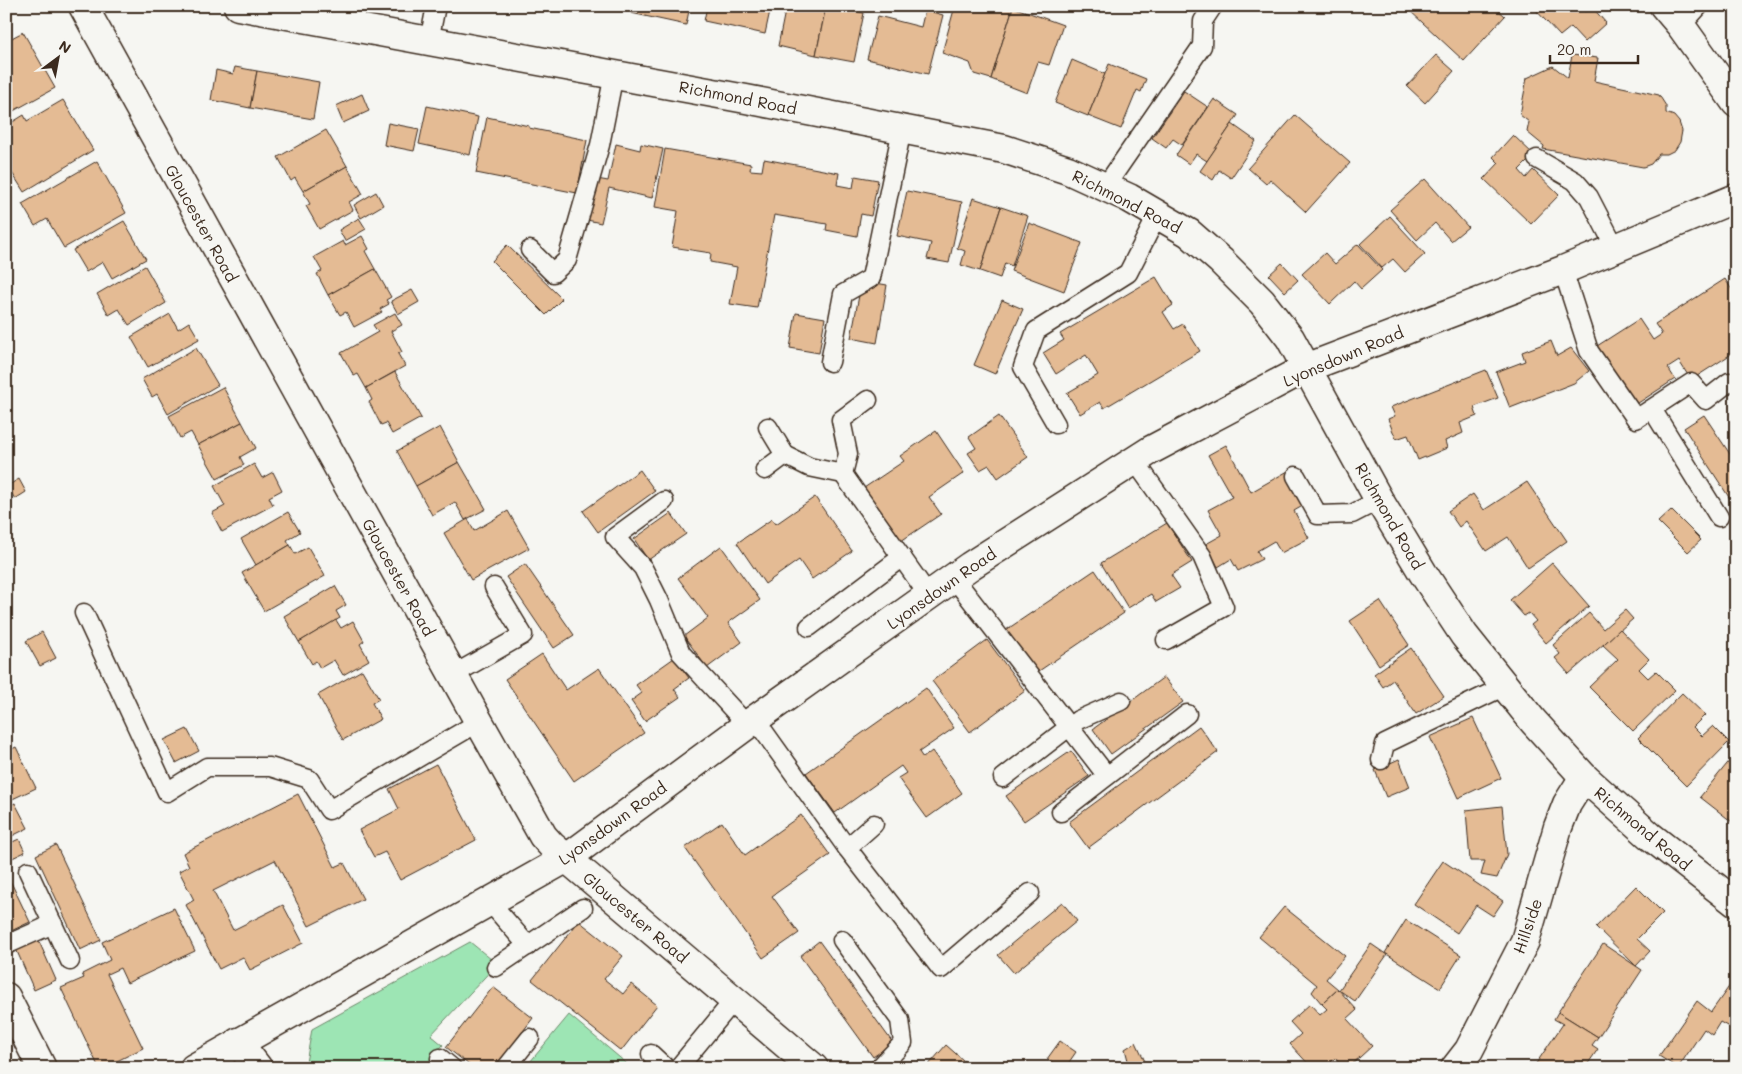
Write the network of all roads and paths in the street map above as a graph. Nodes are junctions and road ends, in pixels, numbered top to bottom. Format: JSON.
{"nodes":[{"id":1,"x":83,"y":6,"type":"edge"},
{"id":2,"x":238,"y":6,"type":"edge"},
{"id":3,"x":436,"y":6,"type":"edge"},
{"id":4,"x":1213,"y":6,"type":"edge"},
{"id":5,"x":1681,"y":13,"type":"edge"},
{"id":6,"x":356,"y":17,"type":"edge"},
{"id":7,"x":429,"y":41,"type":"junction"},
{"id":8,"x":614,"y":74,"type":"junction"},
{"id":9,"x":1736,"y":103,"type":"edge"},
{"id":10,"x":902,"y":129,"type":"junction"},
{"id":11,"x":1538,"y":159,"type":"dead end"},
{"id":12,"x":1105,"y":187,"type":"junction"},
{"id":13,"x":1736,"y":198,"type":"edge"},
{"id":14,"x":1158,"y":214,"type":"junction"},
{"id":15,"x":1616,"y":249,"type":"junction"},
{"id":16,"x":530,"y":250,"type":"dead end"},
{"id":17,"x":1563,"y":270,"type":"junction"},
{"id":18,"x":830,"y":362,"type":"dead end"},
{"id":19,"x":1306,"y":368,"type":"junction"},
{"id":20,"x":1729,"y":382,"type":"dead end"},
{"id":21,"x":868,"y":400,"type":"dead end"},
{"id":22,"x":1652,"y":409,"type":"junction"},
{"id":23,"x":1056,"y":424,"type":"dead end"},
{"id":24,"x":768,"y":427,"type":"dead end"},
{"id":25,"x":785,"y":455,"type":"junction"},
{"id":26,"x":1135,"y":461,"type":"junction"},
{"id":27,"x":764,"y":470,"type":"dead end"},
{"id":28,"x":843,"y":474,"type":"junction"},
{"id":29,"x":1296,"y":476,"type":"dead end"},
{"id":30,"x":664,"y":500,"type":"dead end"},
{"id":31,"x":1379,"y":500,"type":"junction"},
{"id":32,"x":1719,"y":517,"type":"dead end"},
{"id":33,"x":902,"y":558,"type":"junction"},
{"id":34,"x":954,"y":578,"type":"junction"},
{"id":35,"x":494,"y":587,"type":"dead end"},
{"id":36,"x":929,"y":596,"type":"junction"},
{"id":37,"x":84,"y":613,"type":"dead end"},
{"id":38,"x":808,"y":627,"type":"dead end"},
{"id":39,"x":1166,"y":640,"type":"dead end"},
{"id":40,"x":453,"y":675,"type":"junction"},
{"id":41,"x":1505,"y":686,"type":"junction"},
{"id":42,"x":1121,"y":701,"type":"dead end"},
{"id":43,"x":1187,"y":714,"type":"dead end"},
{"id":44,"x":479,"y":722,"type":"junction"},
{"id":45,"x":751,"y":722,"type":"junction"},
{"id":46,"x":1070,"y":726,"type":"junction"},
{"id":47,"x":1381,"y":760,"type":"dead end"},
{"id":48,"x":1107,"y":776,"type":"junction"},
{"id":49,"x":1584,"y":777,"type":"junction"},
{"id":50,"x":1003,"y":778,"type":"dead end"},
{"id":51,"x":1061,"y":812,"type":"dead end"},
{"id":52,"x":874,"y":824,"type":"dead end"},
{"id":53,"x":847,"y":848,"type":"junction"},
{"id":54,"x":567,"y":858,"type":"junction"},
{"id":55,"x":28,"y":871,"type":"dead end"},
{"id":56,"x":1030,"y":893,"type":"dead end"},
{"id":57,"x":489,"y":901,"type":"junction"},
{"id":58,"x":1736,"y":903,"type":"edge"},
{"id":59,"x":583,"y":908,"type":"dead end"},
{"id":60,"x":53,"y":924,"type":"junction"},
{"id":61,"x":842,"y":940,"type":"dead end"},
{"id":62,"x":6,"y":946,"type":"edge"},
{"id":63,"x":528,"y":946,"type":"junction"},
{"id":64,"x":70,"y":960,"type":"dead end"},
{"id":65,"x":496,"y":967,"type":"dead end"},
{"id":66,"x":6,"y":996,"type":"edge"},
{"id":67,"x":734,"y":1000,"type":"junction"},
{"id":68,"x":530,"y":1038,"type":"dead end"},
{"id":69,"x":238,"y":1042,"type":"junction"},
{"id":70,"x":651,"y":1054,"type":"dead end"},
{"id":71,"x":42,"y":1068,"type":"edge"},
{"id":72,"x":194,"y":1068,"type":"edge"},
{"id":73,"x":258,"y":1068,"type":"edge"},
{"id":74,"x":506,"y":1068,"type":"edge"},
{"id":75,"x":666,"y":1068,"type":"edge"},
{"id":76,"x":678,"y":1068,"type":"edge"},
{"id":77,"x":814,"y":1068,"type":"edge"},
{"id":78,"x":879,"y":1068,"type":"edge"},
{"id":79,"x":1455,"y":1068,"type":"edge"}],
"edges":[{"from":1,"to":40,"type":"street","name":"Gloucester Road"},
{"from":2,"to":6,"type":"street","name":"Richmond Road"},
{"from":3,"to":7,"type":"lane"},
{"from":4,"to":12,"type":"lane"},
{"from":5,"to":9,"type":"street"},
{"from":6,"to":7,"type":"street","name":"Richmond Road"},
{"from":7,"to":8,"type":"street","name":"Richmond Road"},
{"from":8,"to":10,"type":"street","name":"Richmond Road"},
{"from":8,"to":16,"type":"lane"},
{"from":10,"to":12,"type":"street","name":"Richmond Road"},
{"from":10,"to":18,"type":"lane"},
{"from":11,"to":15,"type":"lane"},
{"from":12,"to":14,"type":"street","name":"Richmond Road"},
{"from":13,"to":15,"type":"street","name":"Lyonsdown Road"},
{"from":14,"to":19,"type":"street","name":"Richmond Road"},
{"from":14,"to":23,"type":"lane"},
{"from":15,"to":17,"type":"street","name":"Lyonsdown Road"},
{"from":17,"to":19,"type":"street","name":"Lyonsdown Road"},
{"from":17,"to":22,"type":"lane"},
{"from":19,"to":26,"type":"street","name":"Lyonsdown Road"},
{"from":19,"to":31,"type":"street","name":"Richmond Road"},
{"from":20,"to":22,"type":"lane"},
{"from":21,"to":28,"type":"lane"},
{"from":22,"to":32,"type":"lane"},
{"from":24,"to":25,"type":"lane"},
{"from":25,"to":27,"type":"lane"},
{"from":25,"to":28,"type":"lane"},
{"from":26,"to":34,"type":"street","name":"Lyonsdown Road"},
{"from":26,"to":39,"type":"lane"},
{"from":28,"to":33,"type":"lane"},
{"from":29,"to":31,"type":"lane"},
{"from":30,"to":45,"type":"lane"},
{"from":31,"to":41,"type":"street","name":"Richmond Road"},
{"from":33,"to":36,"type":"lane"},
{"from":33,"to":38,"type":"lane"},
{"from":34,"to":36,"type":"street","name":"Lyonsdown Road"},
{"from":34,"to":46,"type":"lane"},
{"from":35,"to":40,"type":"lane"},
{"from":36,"to":45,"type":"street","name":"Lyonsdown Road"},
{"from":37,"to":44,"type":"lane"},
{"from":40,"to":44,"type":"street","name":"Gloucester Road"},
{"from":41,"to":47,"type":"lane"},
{"from":41,"to":49,"type":"street","name":"Richmond Road"},
{"from":42,"to":46,"type":"lane"},
{"from":43,"to":48,"type":"lane"},
{"from":44,"to":54,"type":"street","name":"Gloucester Road"},
{"from":45,"to":53,"type":"lane"},
{"from":45,"to":54,"type":"street","name":"Lyonsdown Road"},
{"from":46,"to":48,"type":"lane"},
{"from":46,"to":50,"type":"lane"},
{"from":48,"to":51,"type":"lane"},
{"from":49,"to":58,"type":"street","name":"Richmond Road"},
{"from":49,"to":79,"type":"street","name":"Hillside"},
{"from":52,"to":53,"type":"lane"},
{"from":53,"to":56,"type":"lane"},
{"from":54,"to":57,"type":"street","name":"Lyonsdown Road"},
{"from":54,"to":67,"type":"street","name":"Gloucester Road"},
{"from":55,"to":60,"type":"lane"},
{"from":57,"to":63,"type":"lane"},
{"from":57,"to":69,"type":"street","name":"Lyonsdown Road"},
{"from":59,"to":63,"type":"lane"},
{"from":60,"to":62,"type":"lane"},
{"from":60,"to":64,"type":"lane"},
{"from":61,"to":78,"type":"lane"},
{"from":63,"to":65,"type":"lane"},
{"from":66,"to":71,"type":"street"},
{"from":67,"to":76,"type":"lane"},
{"from":67,"to":77,"type":"street","name":"Gloucester Road"},
{"from":68,"to":74,"type":"lane"},
{"from":69,"to":72,"type":"street","name":"Lyonsdown Road"},
{"from":69,"to":73,"type":"street"},
{"from":70,"to":75,"type":"lane"}]}
